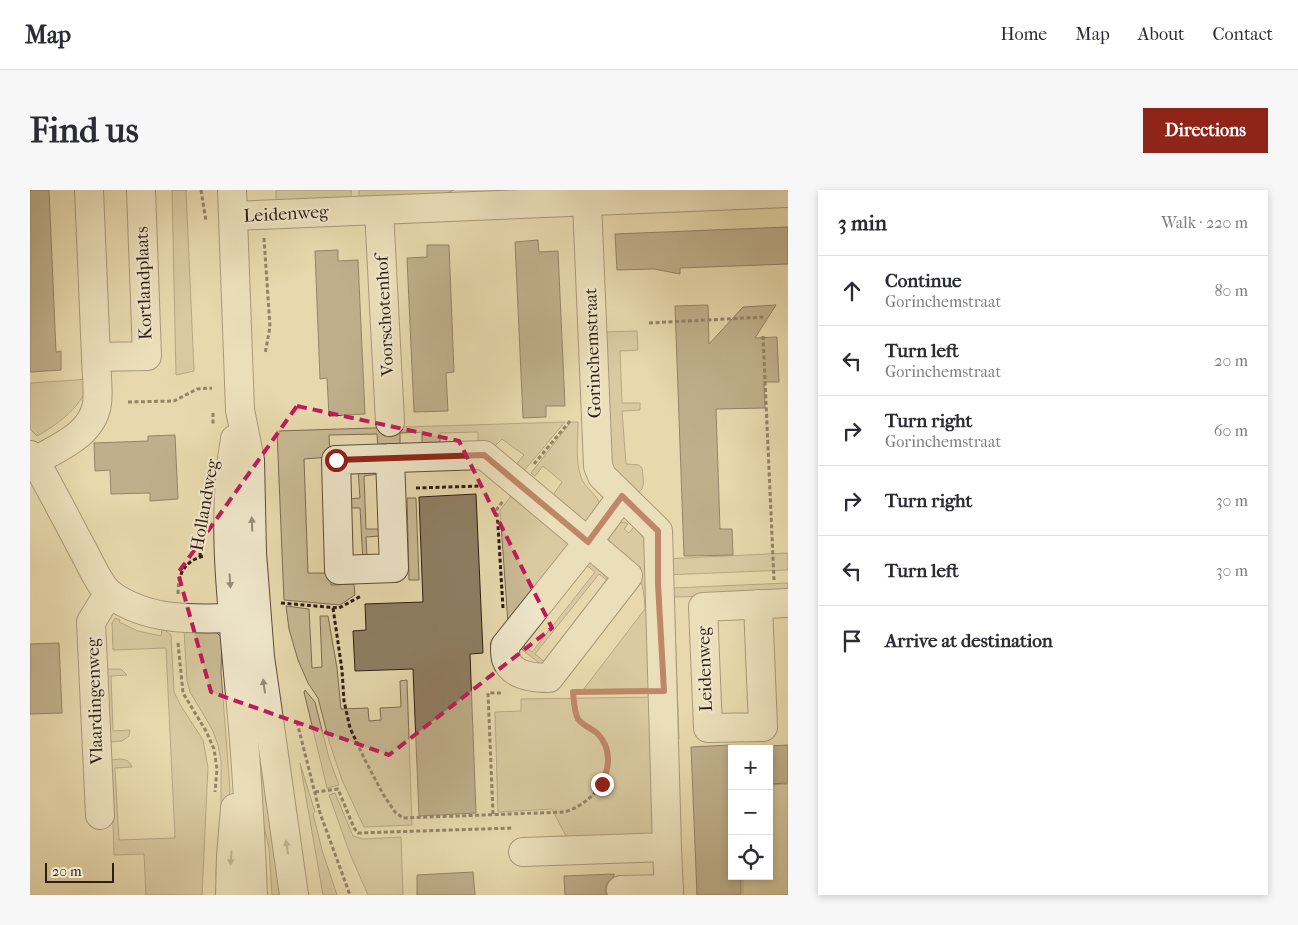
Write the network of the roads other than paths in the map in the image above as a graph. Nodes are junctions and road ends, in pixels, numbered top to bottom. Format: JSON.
{"nodes":[{"id":1,"x":88,"y":190,"type":"edge"},
{"id":2,"x":141,"y":190,"type":"edge"},
{"id":3,"x":788,"y":193,"type":"edge"},
{"id":4,"x":472,"y":198,"type":"edge"},
{"id":5,"x":587,"y":202,"type":"junction"},
{"id":6,"x":232,"y":203,"type":"edge"},
{"id":7,"x":379,"y":210,"type":"junction"},
{"id":8,"x":96,"y":357,"type":"junction"},
{"id":9,"x":390,"y":422,"type":"dead end"},
{"id":10,"x":33,"y":458,"type":"edge"},
{"id":11,"x":390,"y":458,"type":"junction"},
{"id":12,"x":622,"y":496,"type":"junction"},
{"id":13,"x":588,"y":542,"type":"junction"},
{"id":14,"x":781,"y":592,"type":"edge"},
{"id":15,"x":108,"y":593,"type":"junction"},
{"id":16,"x":758,"y":604,"type":"junction"},
{"id":17,"x":254,"y":612,"type":"junction"},
{"id":18,"x":100,"y":815,"type":"dead end"},
{"id":19,"x":522,"y":840,"type":"road end"},
{"id":20,"x":667,"y":847,"type":"junction"},
{"id":21,"x":622,"y":890,"type":"dead end"},
{"id":22,"x":669,"y":892,"type":"edge"},
{"id":23,"x":230,"y":895,"type":"edge"},
{"id":24,"x":254,"y":895,"type":"edge"},
{"id":25,"x":294,"y":895,"type":"edge"}],
"edges":[{"from":1,"to":8,"type":"street"},
{"from":2,"to":8,"type":"street","name":"Kortlandplaats"},
{"from":3,"to":5,"type":"street","name":"Leidenweg"},
{"from":4,"to":5,"type":"street","name":"Leidenweg"},
{"from":4,"to":7,"type":"street","name":"Leidenweg"},
{"from":5,"to":12,"type":"street","name":"Gorinchemstraat"},
{"from":6,"to":7,"type":"street","name":"Leidenweg"},
{"from":6,"to":17,"type":"street","name":"Hollandweg"},
{"from":7,"to":9,"type":"street","name":"Voorschotenhof"},
{"from":8,"to":10,"type":"street"},
{"from":10,"to":15,"type":"street"},
{"from":11,"to":11,"type":"street"},
{"from":11,"to":13,"type":"street"},
{"from":12,"to":13,"type":"street"},
{"from":12,"to":20,"type":"street","name":"Gorinchemstraat"},
{"from":13,"to":13,"type":"street"},
{"from":14,"to":16,"type":"street","name":"Leidenweg"},
{"from":15,"to":17,"type":"street"},
{"from":15,"to":18,"type":"street","name":"Vlaardingenweg"},
{"from":16,"to":16,"type":"street","name":"Leidenweg"},
{"from":17,"to":23,"type":"street","one_way":true},
{"from":17,"to":24,"type":"street","name":"Hollandweg"},
{"from":25,"to":17,"type":"street","name":"Hollandweg","one_way":true},
{"from":19,"to":20,"type":"street"},
{"from":20,"to":22,"type":"street","name":"Gorinchemstraat"},
{"from":21,"to":22,"type":"street"}]}
